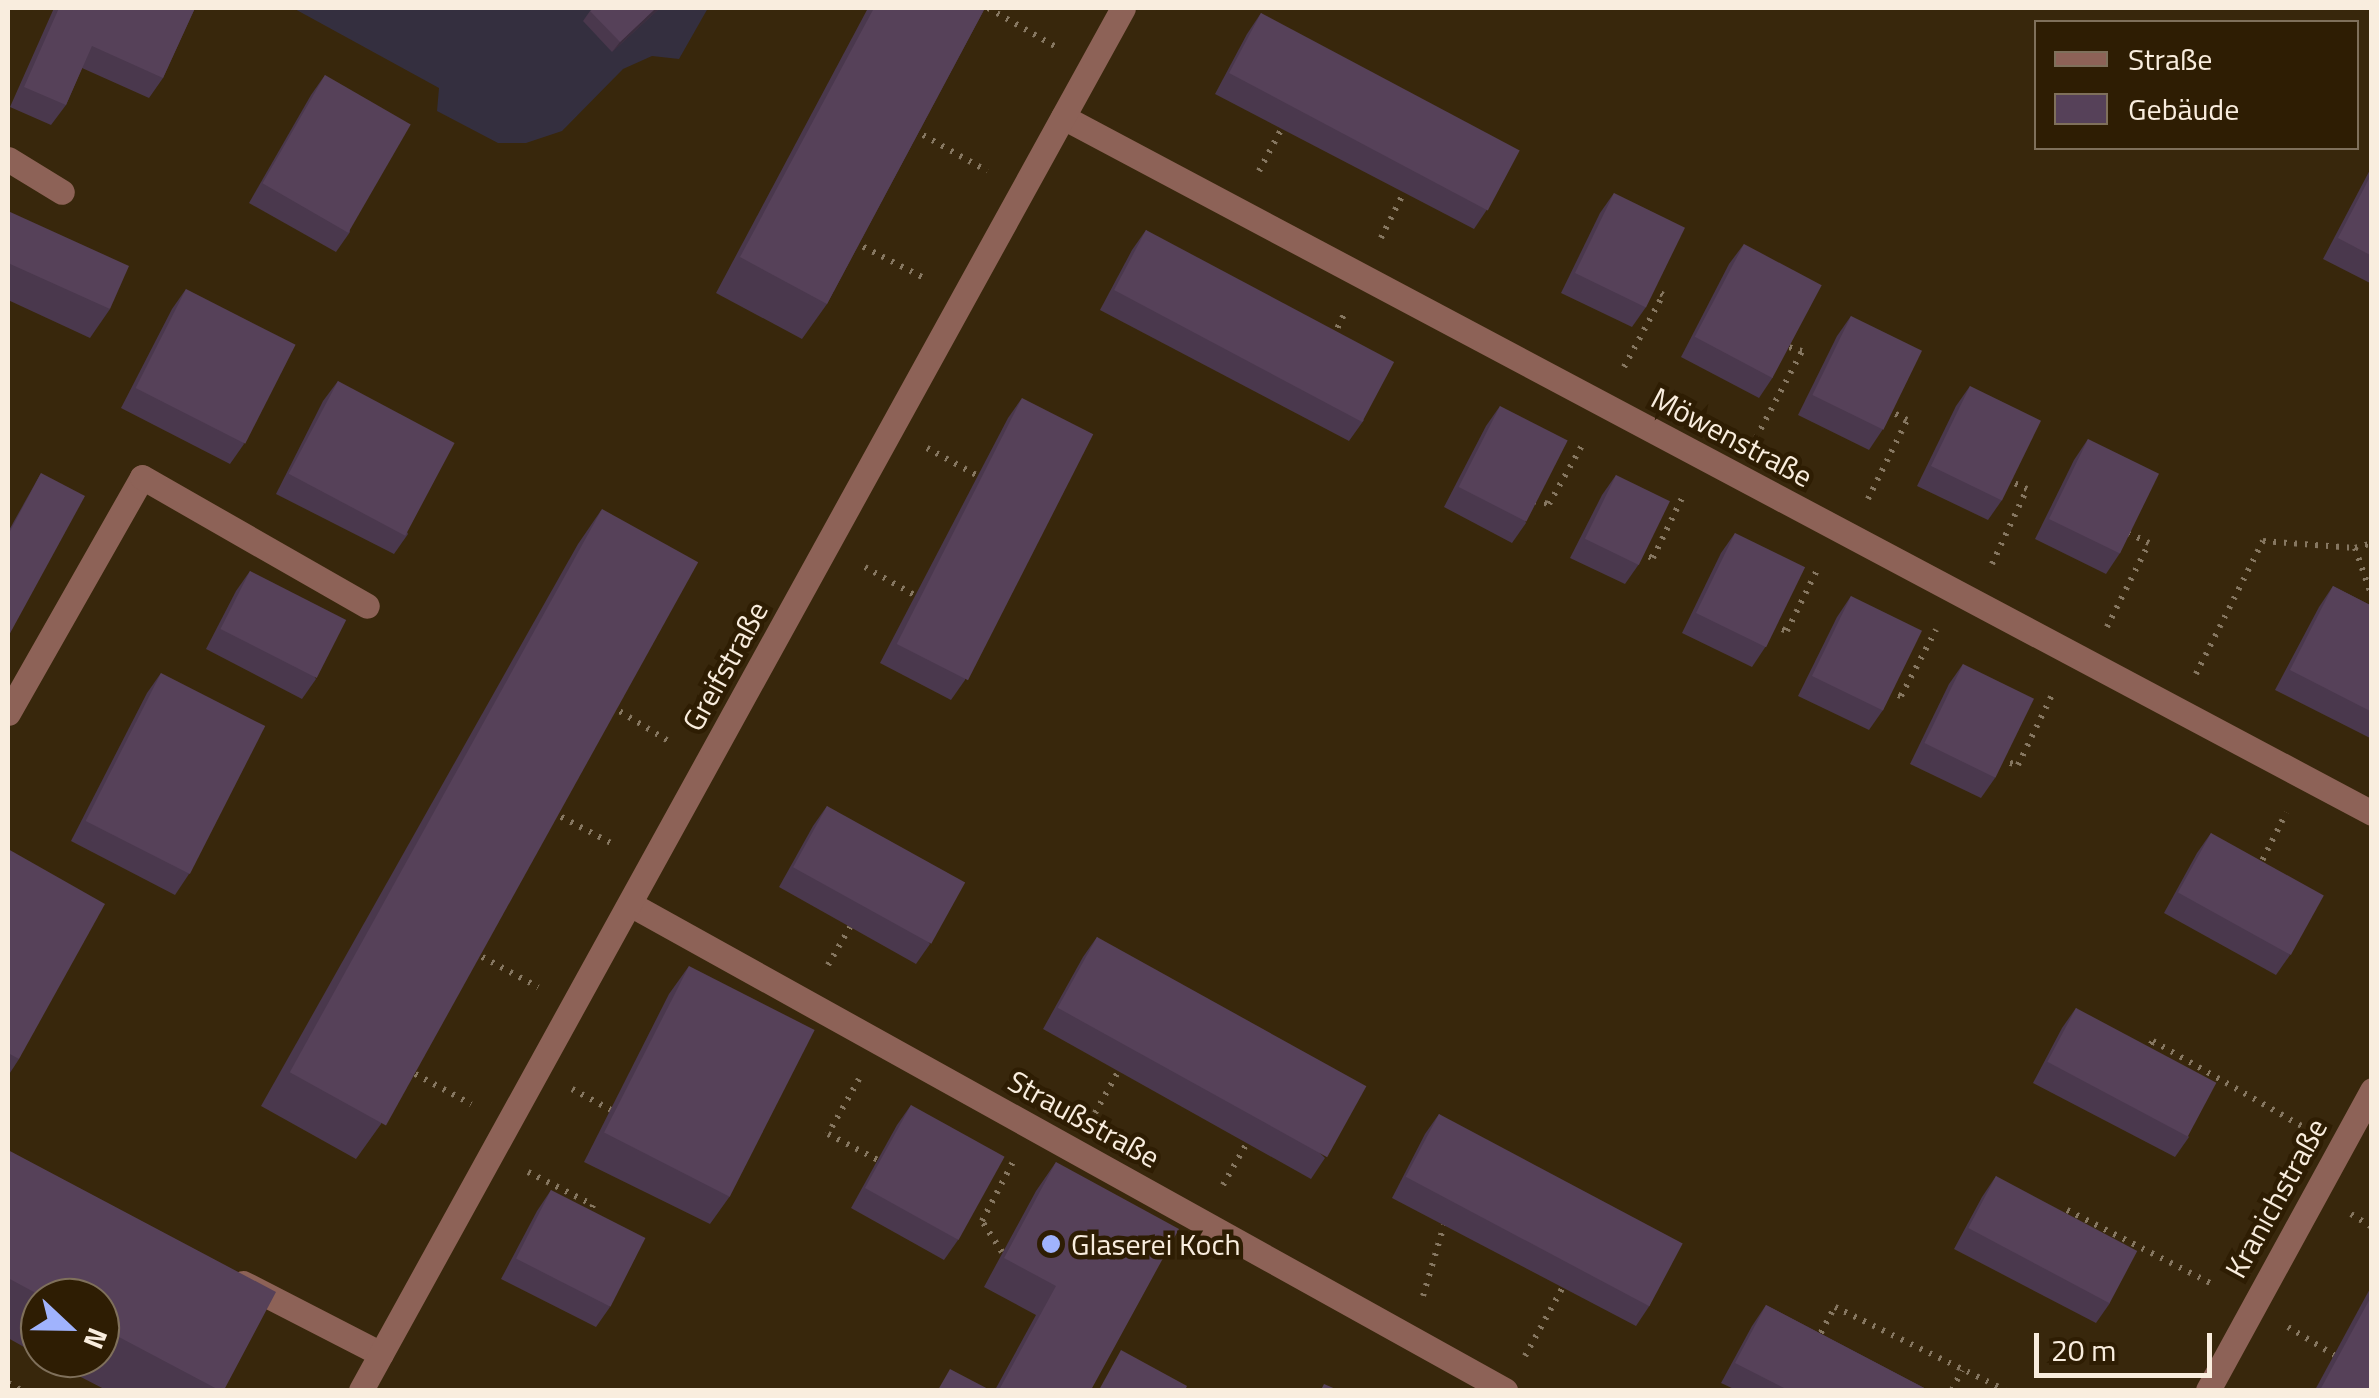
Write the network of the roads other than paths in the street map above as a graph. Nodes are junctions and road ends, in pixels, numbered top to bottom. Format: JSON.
{"nodes":[{"id":1,"x":1123,"y":8,"type":"edge"},
{"id":2,"x":1063,"y":117,"type":"junction"},
{"id":3,"x":8,"y":160,"type":"edge"},
{"id":4,"x":62,"y":192,"type":"dead end"},
{"id":5,"x":368,"y":606,"type":"dead end"},
{"id":6,"x":8,"y":713,"type":"edge"},
{"id":7,"x":2372,"y":813,"type":"edge"},
{"id":8,"x":630,"y":904,"type":"junction"},
{"id":9,"x":2372,"y":1090,"type":"edge"},
{"id":10,"x":228,"y":1275,"type":"edge"},
{"id":11,"x":381,"y":1354,"type":"junction"},
{"id":12,"x":1510,"y":1382,"type":"edge"},
{"id":13,"x":362,"y":1390,"type":"edge"},
{"id":14,"x":2208,"y":1390,"type":"edge"}],
"edges":[{"from":1,"to":2,"type":"street","name":"Greifstraße"},
{"from":2,"to":7,"type":"street","name":"Möwenstraße"},
{"from":2,"to":8,"type":"street","name":"Greifstraße"},
{"from":3,"to":4,"type":"street"},
{"from":5,"to":6,"type":"street"},
{"from":8,"to":11,"type":"street","name":"Greifstraße"},
{"from":8,"to":12,"type":"street","name":"Straußstraße"},
{"from":9,"to":14,"type":"street","name":"Kranichstraße"},
{"from":10,"to":11,"type":"street"},
{"from":11,"to":13,"type":"street","name":"Greifstraße"}]}
